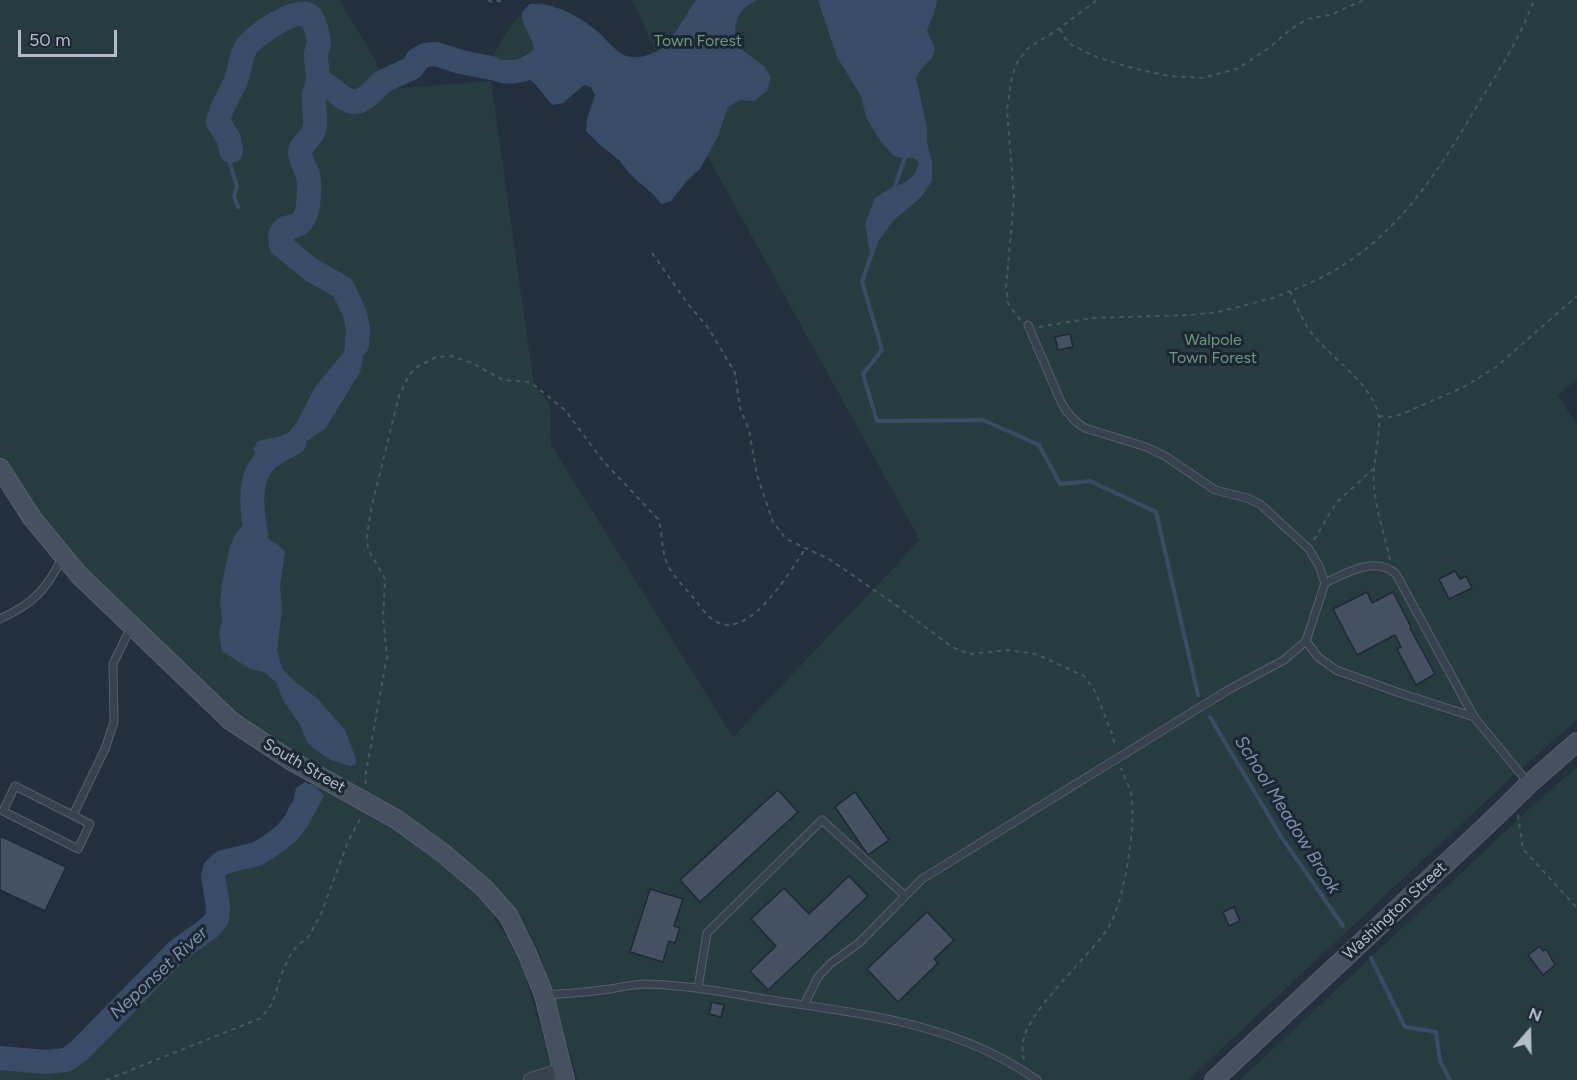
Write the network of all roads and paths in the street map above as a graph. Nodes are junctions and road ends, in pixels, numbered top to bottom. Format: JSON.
{"nodes":[{"id":1,"x":488,"y":0,"type":"edge"},
{"id":2,"x":506,"y":0,"type":"edge"},
{"id":3,"x":1097,"y":0,"type":"edge"},
{"id":4,"x":1364,"y":0,"type":"edge"},
{"id":5,"x":1534,"y":0,"type":"edge"},
{"id":6,"x":1060,"y":28,"type":"junction"},
{"id":7,"x":652,"y":253,"type":"dead end"},
{"id":8,"x":1290,"y":291,"type":"junction"},
{"id":9,"x":1577,"y":296,"type":"edge"},
{"id":10,"x":1028,"y":326,"type":"junction"},
{"id":11,"x":1379,"y":416,"type":"junction"},
{"id":12,"x":0,"y":468,"type":"edge"},
{"id":13,"x":1373,"y":469,"type":"junction"},
{"id":14,"x":806,"y":548,"type":"junction"},
{"id":15,"x":1309,"y":549,"type":"junction"},
{"id":16,"x":63,"y":556,"type":"junction"},
{"id":17,"x":1393,"y":571,"type":"junction"},
{"id":18,"x":1325,"y":583,"type":"junction"},
{"id":19,"x":0,"y":619,"type":"edge"},
{"id":20,"x":132,"y":626,"type":"junction"},
{"id":21,"x":1306,"y":641,"type":"junction"},
{"id":22,"x":1474,"y":717,"type":"junction"},
{"id":23,"x":1577,"y":742,"type":"edge"},
{"id":24,"x":1117,"y":759,"type":"junction"},
{"id":25,"x":1529,"y":784,"type":"junction"},
{"id":26,"x":1513,"y":799,"type":"junction"},
{"id":27,"x":370,"y":803,"type":"junction"},
{"id":28,"x":73,"y":815,"type":"junction"},
{"id":29,"x":905,"y":896,"type":"junction"},
{"id":30,"x":1577,"y":908,"type":"edge"},
{"id":31,"x":698,"y":988,"type":"junction"},
{"id":32,"x":544,"y":995,"type":"junction"},
{"id":33,"x":804,"y":1005,"type":"junction"},
{"id":34,"x":1025,"y":1072,"type":"junction"},
{"id":35,"x":564,"y":1075,"type":"edge"},
{"id":36,"x":106,"y":1080,"type":"edge"},
{"id":37,"x":531,"y":1080,"type":"edge"},
{"id":38,"x":1037,"y":1080,"type":"edge"},
{"id":39,"x":1214,"y":1080,"type":"edge"}],
"edges":[{"from":1,"to":2,"type":"path"},
{"from":3,"to":6,"type":"path"},
{"from":4,"to":6,"type":"path"},
{"from":5,"to":8,"type":"path"},
{"from":6,"to":10,"type":"path"},
{"from":7,"to":14,"type":"path"},
{"from":8,"to":10,"type":"path"},
{"from":8,"to":11,"type":"path"},
{"from":9,"to":11,"type":"path"},
{"from":10,"to":15,"type":"lane"},
{"from":11,"to":13,"type":"path"},
{"from":12,"to":16,"type":"street","name":"South Street"},
{"from":13,"to":15,"type":"path"},
{"from":13,"to":17,"type":"path"},
{"from":14,"to":24,"type":"path"},
{"from":14,"to":27,"type":"path"},
{"from":15,"to":18,"type":"lane"},
{"from":16,"to":19,"type":"lane"},
{"from":16,"to":20,"type":"street","name":"South Street"},
{"from":17,"to":18,"type":"lane"},
{"from":17,"to":22,"type":"lane"},
{"from":18,"to":21,"type":"lane"},
{"from":20,"to":27,"type":"street","name":"South Street"},
{"from":20,"to":28,"type":"lane"},
{"from":21,"to":22,"type":"lane"},
{"from":21,"to":24,"type":"lane"},
{"from":22,"to":25,"type":"lane"},
{"from":23,"to":25,"type":"street","name":"Washington Street"},
{"from":24,"to":29,"type":"lane"},
{"from":24,"to":34,"type":"path"},
{"from":25,"to":26,"type":"street","name":"Washington Street"},
{"from":26,"to":30,"type":"path"},
{"from":26,"to":39,"type":"street","name":"Washington Street"},
{"from":27,"to":32,"type":"street","name":"South Street"},
{"from":27,"to":36,"type":"path"},
{"from":28,"to":28,"type":"lane"},
{"from":29,"to":31,"type":"lane"},
{"from":29,"to":33,"type":"lane"},
{"from":31,"to":32,"type":"lane"},
{"from":31,"to":33,"type":"lane"},
{"from":32,"to":35,"type":"street","name":"South Street"},
{"from":33,"to":34,"type":"lane"},
{"from":34,"to":38,"type":"lane"},
{"from":35,"to":37,"type":"street"}]}
